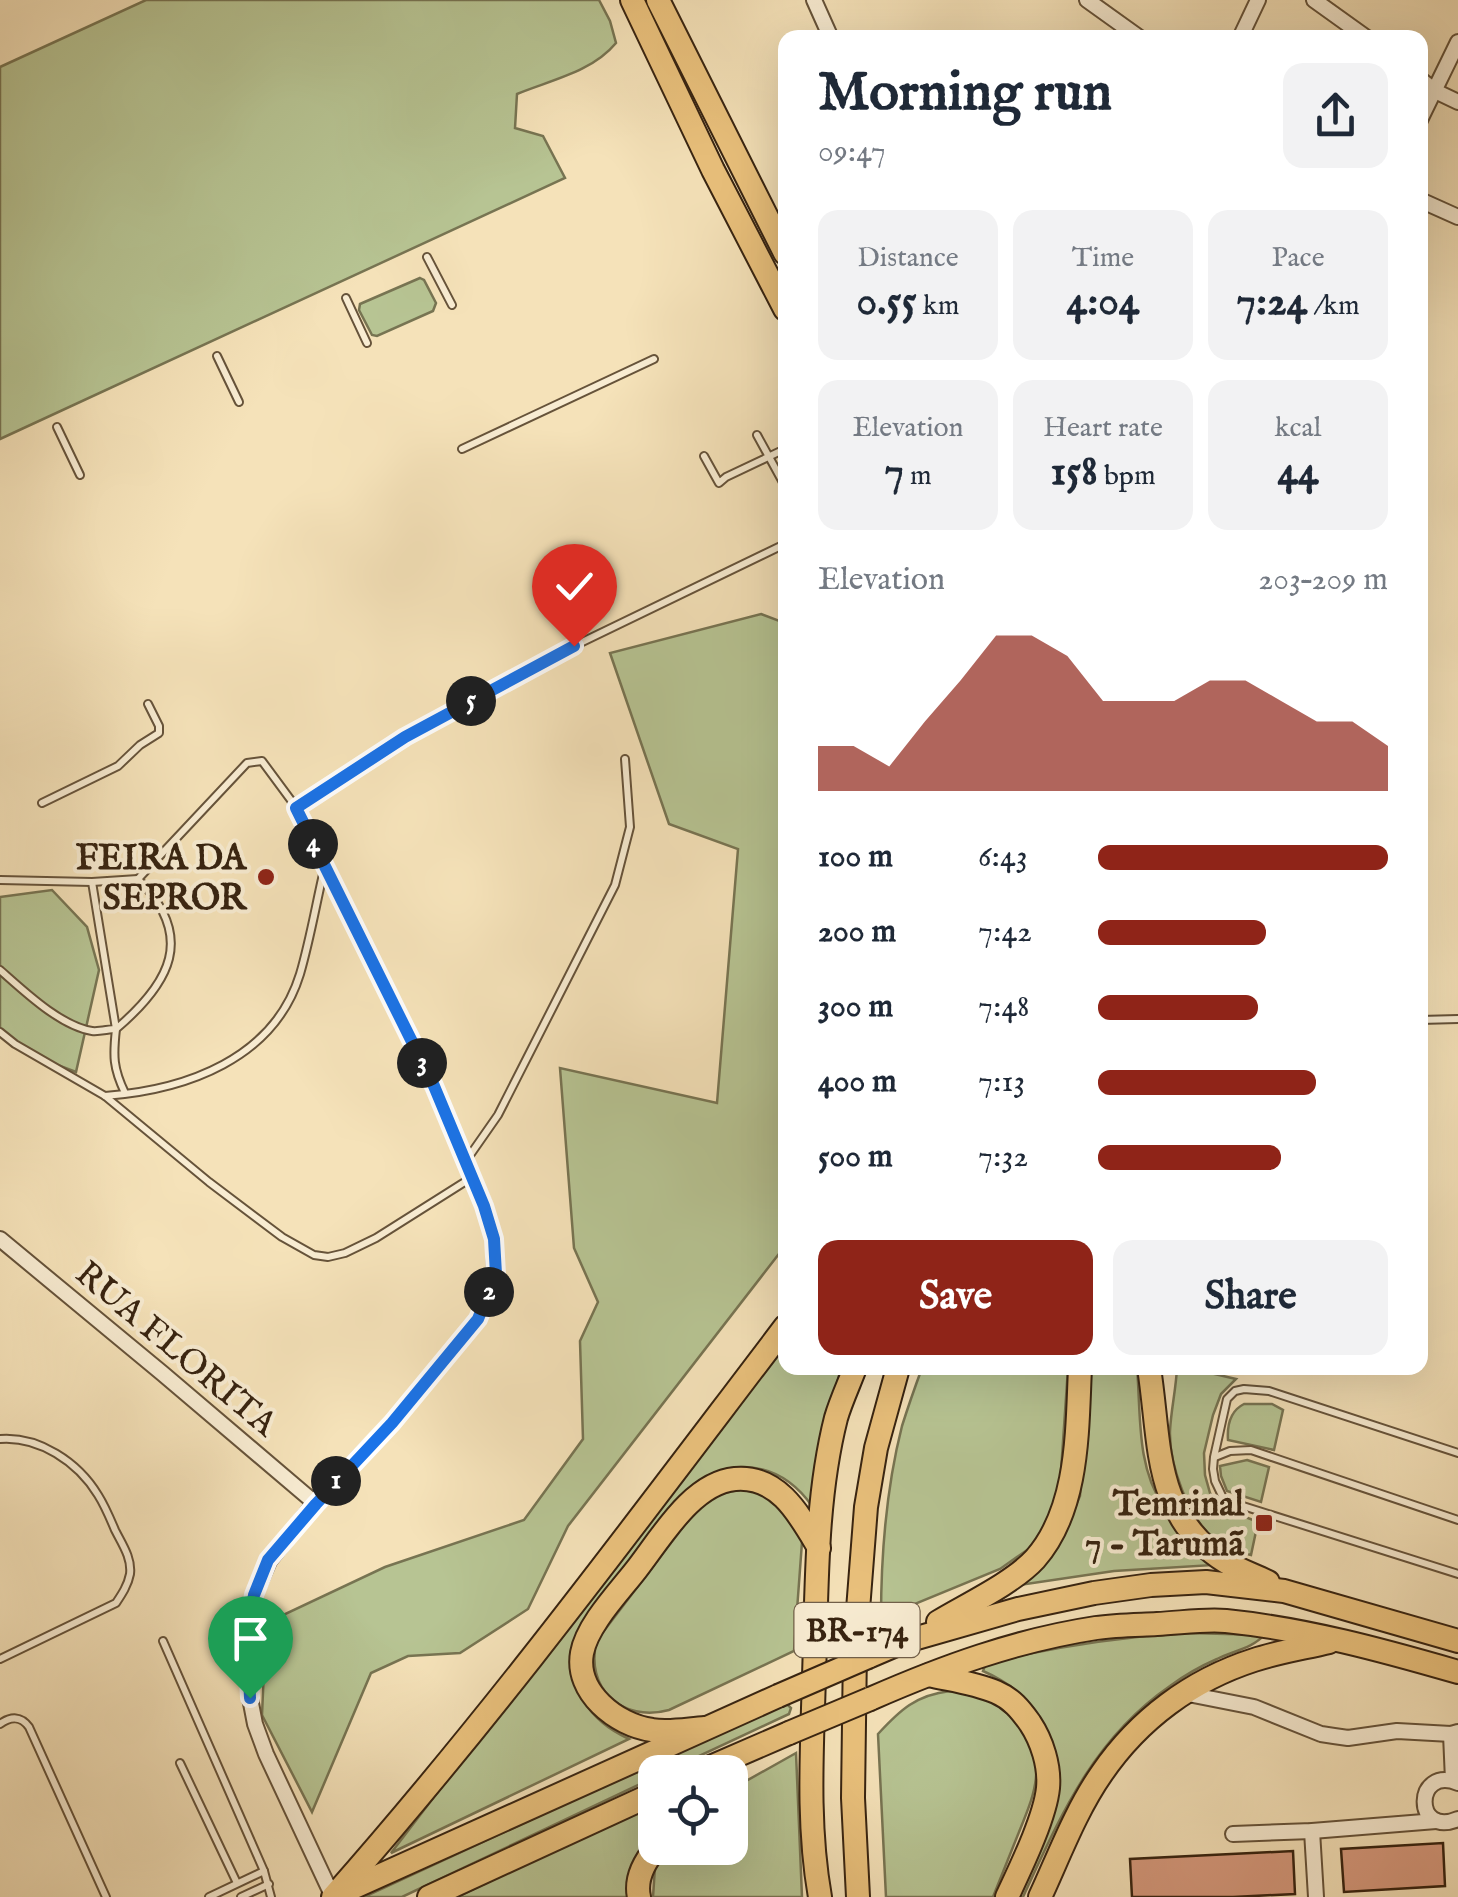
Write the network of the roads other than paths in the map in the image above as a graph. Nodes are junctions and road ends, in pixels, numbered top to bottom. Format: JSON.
{"nodes":[{"id":1,"x":632,"y":0,"type":"edge"},
{"id":2,"x":658,"y":0,"type":"edge"},
{"id":3,"x":814,"y":0,"type":"edge"},
{"id":4,"x":1087,"y":0,"type":"edge"},
{"id":5,"x":1258,"y":0,"type":"edge"},
{"id":6,"x":1314,"y":0,"type":"edge"},
{"id":7,"x":827,"y":30,"type":"edge"},
{"id":8,"x":1129,"y":30,"type":"edge"},
{"id":9,"x":1244,"y":30,"type":"edge"},
{"id":10,"x":1355,"y":30,"type":"edge"},
{"id":11,"x":1458,"y":42,"type":"edge"},
{"id":12,"x":1428,"y":85,"type":"edge"},
{"id":13,"x":1435,"y":90,"type":"junction"},
{"id":14,"x":1458,"y":102,"type":"edge"},
{"id":15,"x":1428,"y":104,"type":"edge"},
{"id":16,"x":1428,"y":203,"type":"edge"},
{"id":17,"x":1458,"y":216,"type":"edge"},
{"id":18,"x":778,"y":240,"type":"edge"},
{"id":19,"x":427,"y":257,"type":"dead end"},
{"id":20,"x":778,"y":295,"type":"edge"},
{"id":21,"x":346,"y":298,"type":"dead end"},
{"id":22,"x":452,"y":306,"type":"dead end"},
{"id":23,"x":368,"y":343,"type":"dead end"},
{"id":24,"x":217,"y":356,"type":"dead end"},
{"id":25,"x":654,"y":358,"type":"dead end"},
{"id":26,"x":239,"y":402,"type":"dead end"},
{"id":27,"x":57,"y":428,"type":"dead end"},
{"id":28,"x":757,"y":435,"type":"dead end"},
{"id":29,"x":462,"y":449,"type":"dead end"},
{"id":30,"x":778,"y":452,"type":"edge"},
{"id":31,"x":704,"y":456,"type":"dead end"},
{"id":32,"x":769,"y":456,"type":"junction"},
{"id":33,"x":778,"y":473,"type":"edge"},
{"id":34,"x":80,"y":475,"type":"dead end"},
{"id":35,"x":778,"y":547,"type":"edge"},
{"id":36,"x":148,"y":704,"type":"dead end"},
{"id":37,"x":625,"y":759,"type":"dead end"},
{"id":38,"x":42,"y":803,"type":"dead end"},
{"id":39,"x":296,"y":808,"type":"junction"},
{"id":40,"x":324,"y":868,"type":"junction"},
{"id":41,"x":138,"y":879,"type":"junction"},
{"id":42,"x":0,"y":880,"type":"edge"},
{"id":43,"x":92,"y":882,"type":"junction"},
{"id":44,"x":0,"y":970,"type":"edge"},
{"id":45,"x":1458,"y":1019,"type":"edge"},
{"id":46,"x":1428,"y":1020,"type":"edge"},
{"id":47,"x":116,"y":1029,"type":"junction"},
{"id":48,"x":0,"y":1032,"type":"edge"},
{"id":49,"x":125,"y":1093,"type":"junction"},
{"id":50,"x":104,"y":1096,"type":"junction"},
{"id":51,"x":465,"y":1161,"type":"junction"},
{"id":52,"x":472,"y":1178,"type":"junction"},
{"id":53,"x":0,"y":1239,"type":"edge"},
{"id":54,"x":778,"y":1336,"type":"edge"},
{"id":55,"x":852,"y":1375,"type":"edge"},
{"id":56,"x":896,"y":1375,"type":"edge"},
{"id":57,"x":1079,"y":1375,"type":"edge"},
{"id":58,"x":1151,"y":1375,"type":"edge"},
{"id":59,"x":0,"y":1438,"type":"edge"},
{"id":60,"x":1458,"y":1453,"type":"edge"},
{"id":61,"x":1214,"y":1457,"type":"junction"},
{"id":62,"x":316,"y":1504,"type":"junction"},
{"id":63,"x":1458,"y":1520,"type":"edge"},
{"id":64,"x":819,"y":1548,"type":"junction"},
{"id":65,"x":1458,"y":1574,"type":"edge"},
{"id":66,"x":1284,"y":1591,"type":"junction"},
{"id":67,"x":1456,"y":1638,"type":"edge"},
{"id":68,"x":1338,"y":1640,"type":"junction"},
{"id":69,"x":164,"y":1641,"type":"dead end"},
{"id":70,"x":903,"y":1642,"type":"junction"},
{"id":71,"x":0,"y":1660,"type":"edge"},
{"id":72,"x":1458,"y":1672,"type":"edge"},
{"id":73,"x":925,"y":1675,"type":"junction"},
{"id":74,"x":1182,"y":1692,"type":"junction"},
{"id":75,"x":0,"y":1724,"type":"edge"},
{"id":76,"x":705,"y":1728,"type":"junction"},
{"id":77,"x":1454,"y":1733,"type":"edge"},
{"id":78,"x":758,"y":1745,"type":"junction"},
{"id":79,"x":736,"y":1755,"type":"edge"},
{"id":80,"x":746,"y":1755,"type":"edge"},
{"id":81,"x":180,"y":1763,"type":"dead end"},
{"id":82,"x":1455,"y":1782,"type":"edge"},
{"id":83,"x":638,"y":1801,"type":"edge"},
{"id":84,"x":1458,"y":1819,"type":"edge"},
{"id":85,"x":1436,"y":1821,"type":"junction"},
{"id":86,"x":1312,"y":1831,"type":"junction"},
{"id":87,"x":1233,"y":1834,"type":"dead end"},
{"id":88,"x":813,"y":1860,"type":"junction"},
{"id":89,"x":643,"y":1865,"type":"edge"},
{"id":90,"x":264,"y":1872,"type":"junction"},
{"id":91,"x":237,"y":1883,"type":"junction"},
{"id":92,"x":269,"y":1884,"type":"junction"},
{"id":93,"x":860,"y":1890,"type":"edge"},
{"id":94,"x":106,"y":1897,"type":"edge"},
{"id":95,"x":208,"y":1897,"type":"edge"},
{"id":96,"x":241,"y":1897,"type":"edge"},
{"id":97,"x":270,"y":1897,"type":"edge"},
{"id":98,"x":333,"y":1897,"type":"edge"},
{"id":99,"x":428,"y":1897,"type":"edge"},
{"id":100,"x":638,"y":1897,"type":"edge"},
{"id":101,"x":810,"y":1897,"type":"edge"},
{"id":102,"x":820,"y":1897,"type":"edge"},
{"id":103,"x":1007,"y":1897,"type":"edge"},
{"id":104,"x":1040,"y":1897,"type":"edge"},
{"id":105,"x":1316,"y":1897,"type":"edge"}],
"edges":[{"from":1,"to":20,"type":"highway"},
{"from":2,"to":18,"type":"highway"},
{"from":3,"to":7,"type":"street"},
{"from":4,"to":8,"type":"street"},
{"from":5,"to":9,"type":"street"},
{"from":6,"to":10,"type":"street"},
{"from":11,"to":13,"type":"street"},
{"from":12,"to":13,"type":"street"},
{"from":13,"to":14,"type":"street"},
{"from":13,"to":15,"type":"street"},
{"from":16,"to":17,"type":"street"},
{"from":19,"to":22,"type":"lane"},
{"from":21,"to":23,"type":"lane"},
{"from":24,"to":26,"type":"lane"},
{"from":25,"to":29,"type":"lane"},
{"from":27,"to":34,"type":"lane"},
{"from":28,"to":32,"type":"lane"},
{"from":30,"to":32,"type":"lane"},
{"from":31,"to":32,"type":"lane"},
{"from":32,"to":33,"type":"lane"},
{"from":35,"to":39,"type":"lane"},
{"from":36,"to":38,"type":"lane"},
{"from":37,"to":51,"type":"lane"},
{"from":39,"to":40,"type":"street"},
{"from":39,"to":41,"type":"lane"},
{"from":40,"to":49,"type":"lane"},
{"from":40,"to":51,"type":"street"},
{"from":41,"to":43,"type":"lane"},
{"from":41,"to":47,"type":"lane"},
{"from":42,"to":43,"type":"lane"},
{"from":43,"to":47,"type":"lane"},
{"from":44,"to":47,"type":"lane"},
{"from":45,"to":46,"type":"lane"},
{"from":47,"to":49,"type":"lane"},
{"from":48,"to":50,"type":"lane"},
{"from":49,"to":50,"type":"lane"},
{"from":50,"to":52,"type":"lane"},
{"from":51,"to":52,"type":"street"},
{"from":52,"to":62,"type":"street"},
{"from":53,"to":62,"type":"street","name":"RUA FLORITA"},
{"from":54,"to":98,"type":"highway"},
{"from":55,"to":64,"type":"highway","number":"BR-174"},
{"from":56,"to":93,"type":"highway","number":"BR-174"},
{"from":57,"to":70,"type":"highway"},
{"from":58,"to":66,"type":"highway"},
{"from":59,"to":71,"type":"lane"},
{"from":60,"to":61,"type":"lane"},
{"from":61,"to":63,"type":"lane"},
{"from":61,"to":65,"type":"lane"},
{"from":62,"to":98,"type":"street"},
{"from":64,"to":76,"type":"highway"},
{"from":64,"to":88,"type":"highway","number":"BR-174"},
{"from":66,"to":67,"type":"highway"},
{"from":66,"to":70,"type":"highway"},
{"from":68,"to":72,"type":"highway"},
{"from":68,"to":73,"type":"highway"},
{"from":68,"to":74,"type":"highway"},
{"from":69,"to":90,"type":"lane"},
{"from":70,"to":76,"type":"highway","bridge":true},
{"from":73,"to":78,"type":"highway","bridge":true},
{"from":73,"to":103,"type":"highway"},
{"from":74,"to":77,"type":"street"},
{"from":74,"to":104,"type":"highway"},
{"from":75,"to":94,"type":"lane"},
{"from":76,"to":98,"type":"highway"},
{"from":77,"to":82,"type":"street"},
{"from":78,"to":79,"type":"highway"},
{"from":78,"to":80,"type":"highway"},
{"from":81,"to":91,"type":"lane"},
{"from":82,"to":85,"type":"street"},
{"from":83,"to":99,"type":"highway"},
{"from":84,"to":85,"type":"street"},
{"from":85,"to":86,"type":"street"},
{"from":86,"to":87,"type":"street"},
{"from":86,"to":105,"type":"street"},
{"from":88,"to":101,"type":"highway"},
{"from":88,"to":102,"type":"highway","number":"BR-174"},
{"from":89,"to":100,"type":"highway"},
{"from":90,"to":91,"type":"lane"},
{"from":90,"to":92,"type":"lane"},
{"from":91,"to":95,"type":"lane"},
{"from":92,"to":96,"type":"lane"},
{"from":92,"to":97,"type":"lane"}]}
